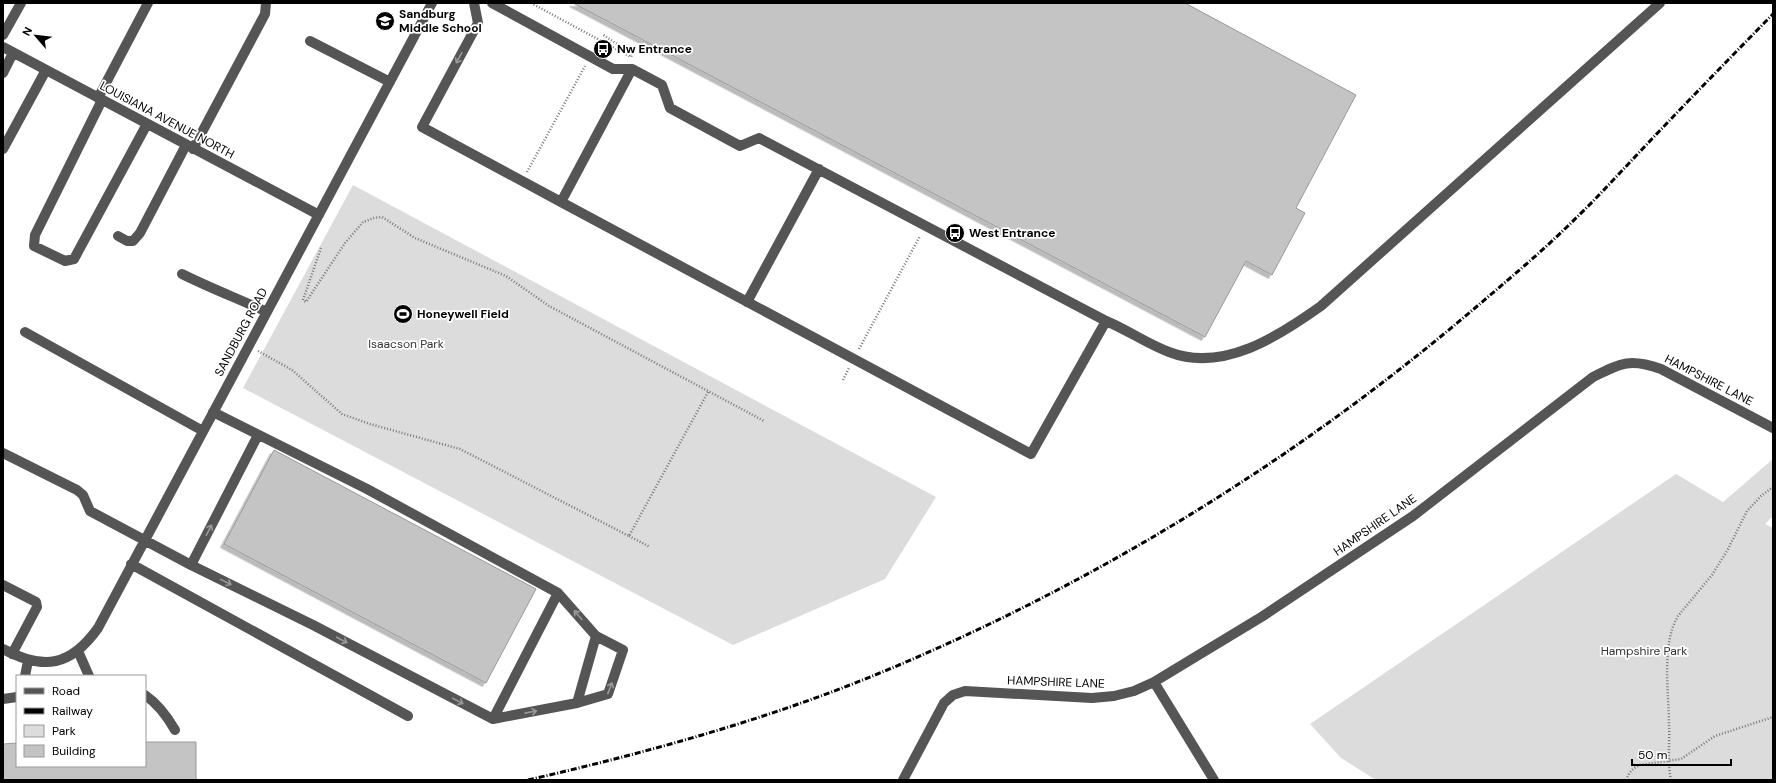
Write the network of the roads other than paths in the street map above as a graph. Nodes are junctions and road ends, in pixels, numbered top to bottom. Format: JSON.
{"nodes":[{"id":1,"x":22,"y":3,"type":"edge"},
{"id":2,"x":148,"y":3,"type":"edge"},
{"id":3,"x":266,"y":3,"type":"edge"},
{"id":4,"x":432,"y":3,"type":"edge"},
{"id":5,"x":474,"y":3,"type":"edge"},
{"id":6,"x":492,"y":3,"type":"edge"},
{"id":7,"x":1660,"y":3,"type":"edge"},
{"id":8,"x":505,"y":6,"type":"edge"},
{"id":9,"x":3,"y":34,"type":"edge"},
{"id":10,"x":310,"y":41,"type":"dead end"},
{"id":11,"x":3,"y":47,"type":"edge"},
{"id":12,"x":13,"y":53,"type":"junction"},
{"id":13,"x":632,"y":68,"type":"junction"},
{"id":14,"x":46,"y":70,"type":"junction"},
{"id":15,"x":3,"y":73,"type":"edge"},
{"id":16,"x":390,"y":82,"type":"junction"},
{"id":17,"x":100,"y":99,"type":"junction"},
{"id":18,"x":147,"y":124,"type":"junction"},
{"id":19,"x":190,"y":147,"type":"junction"},
{"id":20,"x":3,"y":149,"type":"edge"},
{"id":21,"x":819,"y":169,"type":"junction"},
{"id":22,"x":560,"y":202,"type":"junction"},
{"id":23,"x":319,"y":215,"type":"junction"},
{"id":24,"x":118,"y":236,"type":"dead end"},
{"id":25,"x":182,"y":274,"type":"dead end"},
{"id":26,"x":747,"y":302,"type":"junction"},
{"id":27,"x":267,"y":312,"type":"junction"},
{"id":28,"x":1106,"y":321,"type":"junction"},
{"id":29,"x":25,"y":332,"type":"dead end"},
{"id":30,"x":213,"y":412,"type":"junction"},
{"id":31,"x":1773,"y":428,"type":"edge"},
{"id":32,"x":203,"y":431,"type":"junction"},
{"id":33,"x":258,"y":435,"type":"junction"},
{"id":34,"x":3,"y":453,"type":"edge"},
{"id":35,"x":145,"y":539,"type":"junction"},
{"id":36,"x":132,"y":564,"type":"junction"},
{"id":37,"x":191,"y":565,"type":"junction"},
{"id":38,"x":3,"y":585,"type":"edge"},
{"id":39,"x":558,"y":593,"type":"junction"},
{"id":40,"x":596,"y":636,"type":"junction"},
{"id":41,"x":7,"y":652,"type":"edge"},
{"id":42,"x":78,"y":652,"type":"junction"},
{"id":43,"x":28,"y":661,"type":"junction"},
{"id":44,"x":25,"y":675,"type":"edge"},
{"id":45,"x":90,"y":675,"type":"edge"},
{"id":46,"x":1154,"y":682,"type":"junction"},
{"id":47,"x":16,"y":697,"type":"edge"},
{"id":48,"x":146,"y":697,"type":"edge"},
{"id":49,"x":3,"y":699,"type":"edge"},
{"id":50,"x":577,"y":703,"type":"junction"},
{"id":51,"x":408,"y":716,"type":"dead end"},
{"id":52,"x":493,"y":719,"type":"junction"},
{"id":53,"x":175,"y":730,"type":"dead end"},
{"id":54,"x":903,"y":780,"type":"edge"},
{"id":55,"x":1214,"y":780,"type":"edge"}],
"edges":[{"from":1,"to":9,"type":"street"},
{"from":2,"to":17,"type":"street"},
{"from":3,"to":19,"type":"street"},
{"from":4,"to":16,"type":"street","name":"SANDBURG ROAD"},
{"from":5,"to":22,"type":"street","one_way":true},
{"from":6,"to":8,"type":"street"},
{"from":7,"to":28,"type":"street"},
{"from":8,"to":13,"type":"street"},
{"from":10,"to":16,"type":"street"},
{"from":11,"to":12,"type":"street","name":"LOUISIANA AVENUE NORTH"},
{"from":12,"to":14,"type":"street","name":"LOUISIANA AVENUE NORTH"},
{"from":12,"to":15,"type":"street"},
{"from":13,"to":21,"type":"street"},
{"from":13,"to":22,"type":"street"},
{"from":14,"to":17,"type":"street","name":"LOUISIANA AVENUE NORTH"},
{"from":14,"to":20,"type":"street"},
{"from":16,"to":23,"type":"street","name":"SANDBURG ROAD"},
{"from":17,"to":18,"type":"street","name":"LOUISIANA AVENUE NORTH"},
{"from":17,"to":18,"type":"street"},
{"from":18,"to":19,"type":"street","name":"LOUISIANA AVENUE NORTH"},
{"from":19,"to":23,"type":"street","name":"LOUISIANA AVENUE NORTH"},
{"from":19,"to":24,"type":"street"},
{"from":21,"to":26,"type":"street"},
{"from":21,"to":28,"type":"street"},
{"from":22,"to":26,"type":"street"},
{"from":23,"to":27,"type":"street","name":"SANDBURG ROAD"},
{"from":25,"to":27,"type":"street"},
{"from":26,"to":28,"type":"street"},
{"from":27,"to":30,"type":"street","name":"SANDBURG ROAD"},
{"from":29,"to":32,"type":"street"},
{"from":30,"to":32,"type":"street","name":"SANDBURG ROAD"},
{"from":30,"to":33,"type":"street"},
{"from":31,"to":46,"type":"street","name":"HAMPSHIRE LANE"},
{"from":32,"to":35,"type":"street","name":"SANDBURG ROAD"},
{"from":37,"to":33,"type":"street","one_way":true},
{"from":33,"to":39,"type":"street"},
{"from":34,"to":35,"type":"street"},
{"from":35,"to":36,"type":"street","name":"SANDBURG ROAD"},
{"from":35,"to":37,"type":"street"},
{"from":36,"to":42,"type":"street","name":"SANDBURG ROAD"},
{"from":36,"to":51,"type":"street"},
{"from":37,"to":52,"type":"street","one_way":true},
{"from":38,"to":41,"type":"street"},
{"from":40,"to":39,"type":"street","one_way":true},
{"from":39,"to":52,"type":"street"},
{"from":40,"to":50,"type":"street"},
{"from":50,"to":40,"type":"street","one_way":true},
{"from":41,"to":43,"type":"street"},
{"from":42,"to":43,"type":"street","name":"SANDBURG ROAD"},
{"from":42,"to":45,"type":"street"},
{"from":43,"to":44,"type":"street"},
{"from":46,"to":54,"type":"street","name":"HAMPSHIRE LANE"},
{"from":46,"to":55,"type":"street"},
{"from":47,"to":49,"type":"street"},
{"from":48,"to":53,"type":"street"},
{"from":52,"to":50,"type":"street","one_way":true}]}
